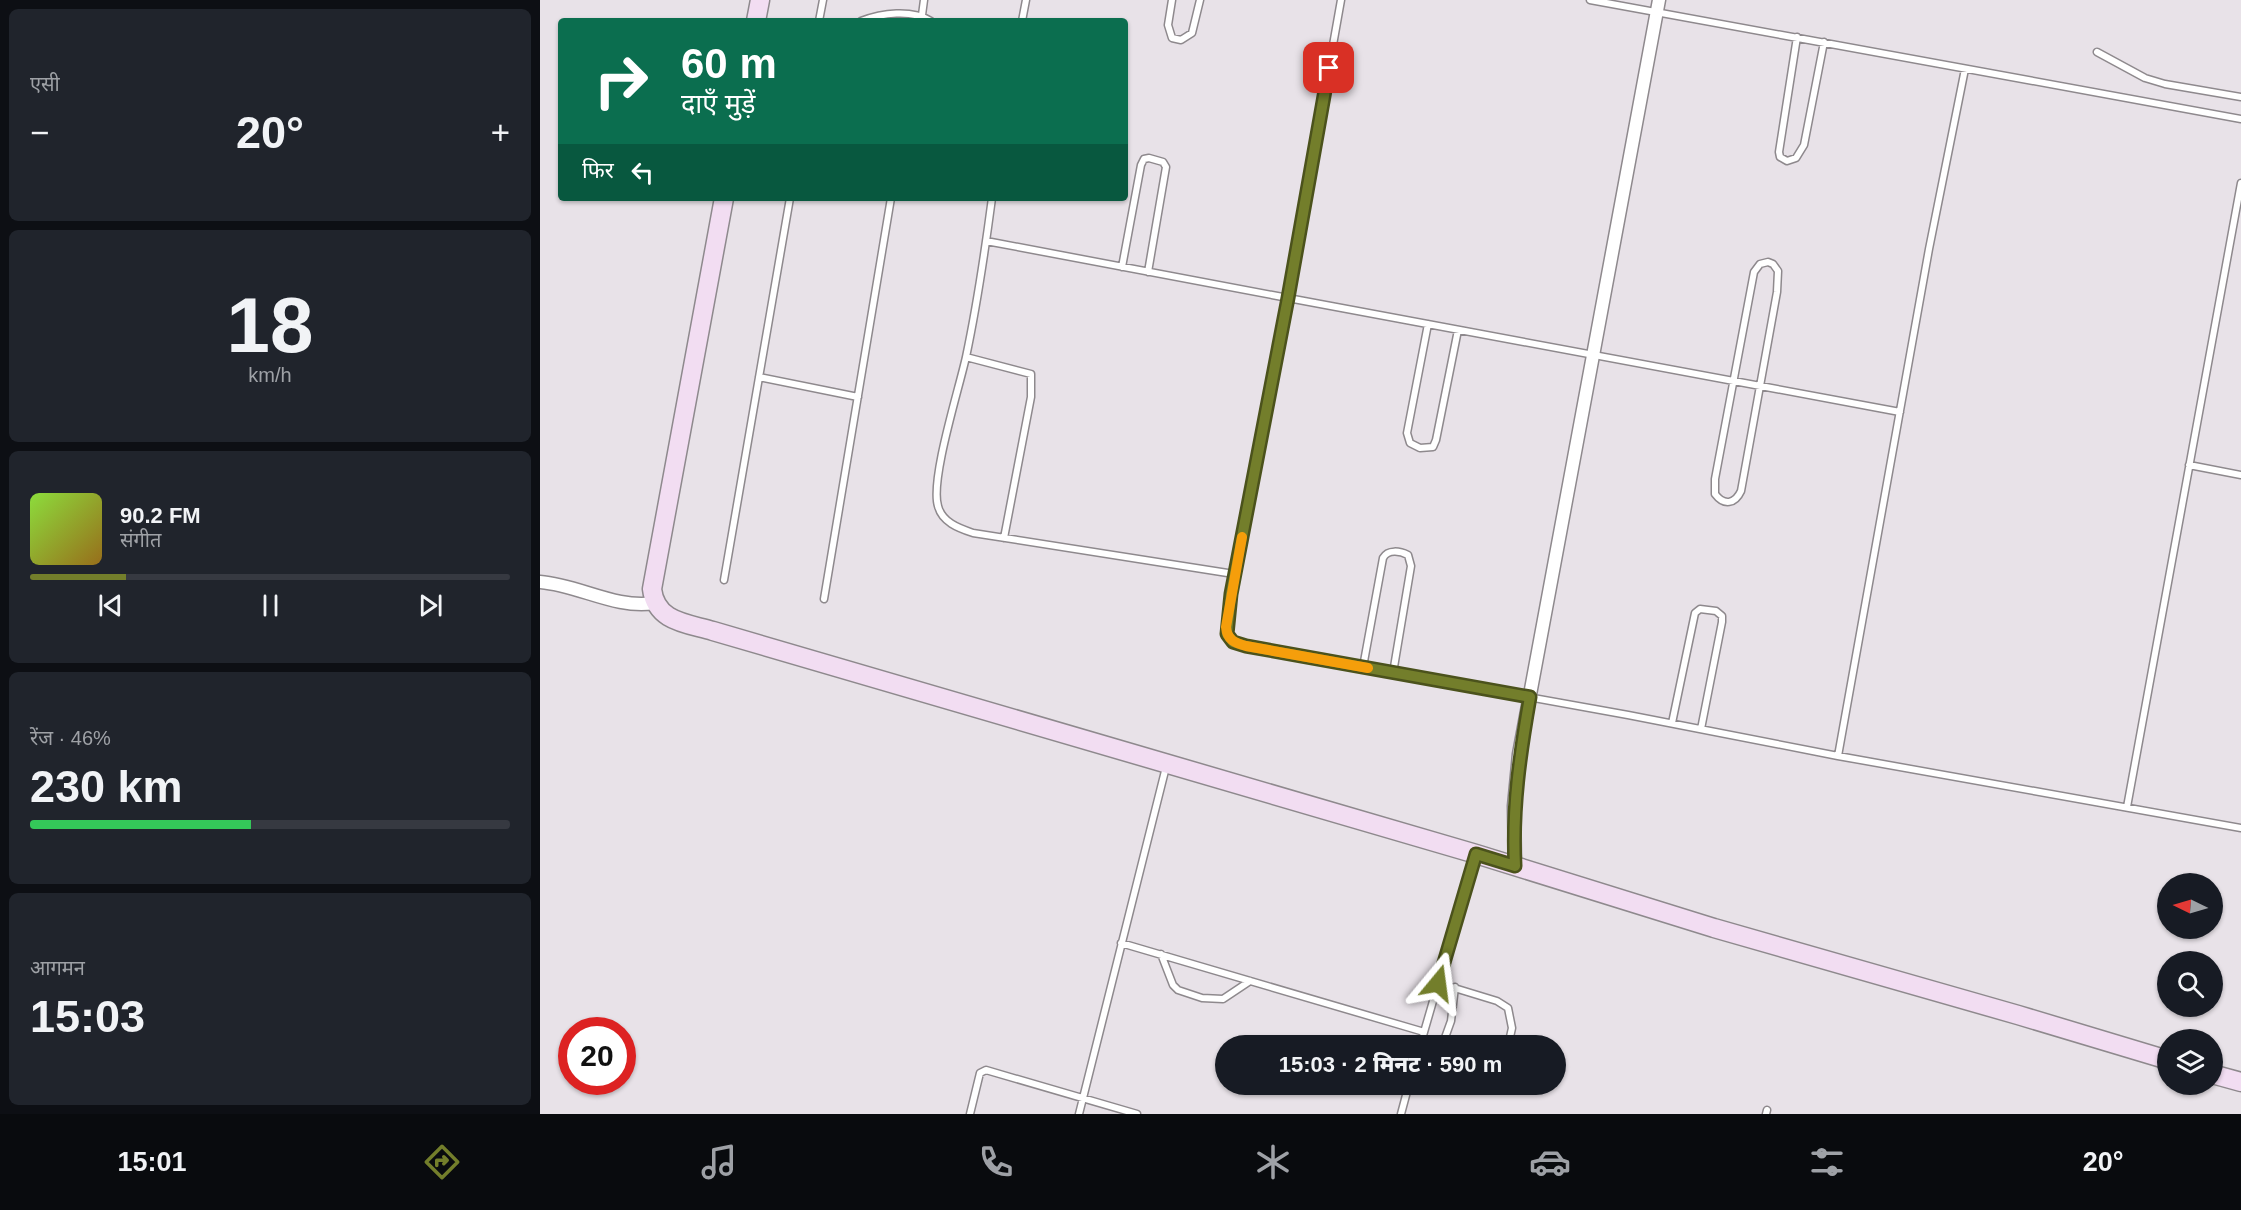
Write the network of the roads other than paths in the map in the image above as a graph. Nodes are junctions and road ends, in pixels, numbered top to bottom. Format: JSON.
{"nodes":[{"id":1,"x":760,"y":0,"type":"edge"},
{"id":2,"x":823,"y":0,"type":"edge"},
{"id":3,"x":924,"y":0,"type":"edge"},
{"id":4,"x":1026,"y":0,"type":"edge"},
{"id":5,"x":1172,"y":0,"type":"edge"},
{"id":6,"x":1200,"y":0,"type":"edge"},
{"id":7,"x":1341,"y":0,"type":"edge"},
{"id":8,"x":1590,"y":0,"type":"edge"},
{"id":9,"x":1658,"y":6,"type":"edge"},
{"id":10,"x":922,"y":15,"type":"junction"},
{"id":11,"x":757,"y":18,"type":"edge"},
{"id":12,"x":820,"y":18,"type":"edge"},
{"id":13,"x":871,"y":18,"type":"edge"},
{"id":14,"x":926,"y":18,"type":"edge"},
{"id":15,"x":1023,"y":18,"type":"edge"},
{"id":16,"x":1797,"y":37,"type":"junction"},
{"id":17,"x":1824,"y":42,"type":"junction"},
{"id":18,"x":2097,"y":52,"type":"dead end"},
{"id":19,"x":1965,"y":69,"type":"junction"},
{"id":20,"x":2241,"y":97,"type":"edge"},
{"id":21,"x":2241,"y":119,"type":"edge"},
{"id":22,"x":2241,"y":183,"type":"edge"},
{"id":23,"x":723,"y":201,"type":"edge"},
{"id":24,"x":789,"y":201,"type":"edge"},
{"id":25,"x":891,"y":201,"type":"edge"},
{"id":26,"x":992,"y":201,"type":"edge"},
{"id":27,"x":986,"y":241,"type":"junction"},
{"id":28,"x":1122,"y":267,"type":"junction"},
{"id":29,"x":1148,"y":272,"type":"junction"},
{"id":30,"x":1288,"y":298,"type":"junction"},
{"id":31,"x":1428,"y":324,"type":"junction"},
{"id":32,"x":1458,"y":330,"type":"junction"},
{"id":33,"x":1594,"y":354,"type":"junction"},
{"id":34,"x":966,"y":357,"type":"junction"},
{"id":35,"x":759,"y":377,"type":"junction"},
{"id":36,"x":1734,"y":382,"type":"junction"},
{"id":37,"x":1760,"y":387,"type":"junction"},
{"id":38,"x":858,"y":397,"type":"junction"},
{"id":39,"x":1900,"y":412,"type":"junction"},
{"id":40,"x":2189,"y":465,"type":"junction"},
{"id":41,"x":2241,"y":475,"type":"edge"},
{"id":42,"x":1004,"y":538,"type":"junction"},
{"id":43,"x":1234,"y":574,"type":"junction"},
{"id":44,"x":724,"y":580,"type":"dead end"},
{"id":45,"x":540,"y":582,"type":"edge"},
{"id":46,"x":824,"y":599,"type":"dead end"},
{"id":47,"x":654,"y":603,"type":"junction"},
{"id":48,"x":1363,"y":668,"type":"junction"},
{"id":49,"x":1393,"y":673,"type":"junction"},
{"id":50,"x":1530,"y":697,"type":"junction"},
{"id":51,"x":1672,"y":723,"type":"junction"},
{"id":52,"x":1701,"y":729,"type":"junction"},
{"id":53,"x":1838,"y":756,"type":"junction"},
{"id":54,"x":1166,"y":763,"type":"junction"},
{"id":55,"x":2127,"y":807,"type":"junction"},
{"id":56,"x":2241,"y":828,"type":"edge"},
{"id":57,"x":1476,"y":854,"type":"junction"},
{"id":58,"x":1515,"y":866,"type":"junction"},
{"id":59,"x":1121,"y":943,"type":"junction"},
{"id":60,"x":1161,"y":954,"type":"junction"},
{"id":61,"x":1250,"y":981,"type":"junction"},
{"id":62,"x":1438,"y":983,"type":"junction"},
{"id":63,"x":1455,"y":987,"type":"junction"},
{"id":64,"x":1424,"y":1032,"type":"junction"},
{"id":65,"x":1423,"y":1035,"type":"edge"},
{"id":66,"x":1446,"y":1035,"type":"edge"},
{"id":67,"x":1510,"y":1035,"type":"edge"},
{"id":68,"x":2157,"y":1057,"type":"edge"},
{"id":69,"x":2223,"y":1077,"type":"edge"},
{"id":70,"x":2241,"y":1082,"type":"edge"},
{"id":71,"x":1406,"y":1095,"type":"edge"},
{"id":72,"x":1083,"y":1097,"type":"junction"},
{"id":73,"x":1125,"y":1112,"type":"edge"},
{"id":74,"x":970,"y":1114,"type":"edge"},
{"id":75,"x":1079,"y":1114,"type":"edge"},
{"id":76,"x":1137,"y":1114,"type":"edge"},
{"id":77,"x":1401,"y":1114,"type":"edge"}],
"edges":[{"from":1,"to":11,"type":"street"},
{"from":2,"to":12,"type":"lane"},
{"from":3,"to":10,"type":"lane"},
{"from":4,"to":15,"type":"lane"},
{"from":5,"to":6,"type":"lane"},
{"from":7,"to":30,"type":"lane"},
{"from":8,"to":9,"type":"lane"},
{"from":9,"to":16,"type":"lane"},
{"from":9,"to":33,"type":"street"},
{"from":10,"to":13,"type":"lane"},
{"from":10,"to":14,"type":"lane"},
{"from":16,"to":17,"type":"lane"},
{"from":16,"to":17,"type":"lane"},
{"from":17,"to":19,"type":"lane"},
{"from":18,"to":20,"type":"lane"},
{"from":19,"to":21,"type":"lane"},
{"from":19,"to":39,"type":"lane"},
{"from":22,"to":40,"type":"lane"},
{"from":23,"to":47,"type":"street"},
{"from":24,"to":35,"type":"lane"},
{"from":25,"to":38,"type":"lane"},
{"from":26,"to":27,"type":"lane"},
{"from":27,"to":28,"type":"lane"},
{"from":27,"to":34,"type":"lane"},
{"from":28,"to":29,"type":"lane"},
{"from":28,"to":29,"type":"lane"},
{"from":29,"to":30,"type":"lane"},
{"from":30,"to":31,"type":"lane"},
{"from":30,"to":43,"type":"lane"},
{"from":31,"to":32,"type":"lane"},
{"from":31,"to":32,"type":"lane"},
{"from":32,"to":33,"type":"lane"},
{"from":33,"to":36,"type":"lane"},
{"from":33,"to":50,"type":"street"},
{"from":34,"to":42,"type":"lane"},
{"from":34,"to":42,"type":"lane"},
{"from":35,"to":38,"type":"lane"},
{"from":35,"to":44,"type":"lane"},
{"from":36,"to":37,"type":"lane"},
{"from":36,"to":37,"type":"lane"},
{"from":36,"to":37,"type":"lane"},
{"from":37,"to":39,"type":"lane"},
{"from":38,"to":46,"type":"lane"},
{"from":39,"to":53,"type":"lane"},
{"from":40,"to":41,"type":"lane"},
{"from":40,"to":55,"type":"lane"},
{"from":42,"to":43,"type":"lane"},
{"from":43,"to":48,"type":"lane"},
{"from":45,"to":47,"type":"street"},
{"from":47,"to":54,"type":"street"},
{"from":48,"to":49,"type":"lane"},
{"from":48,"to":49,"type":"lane"},
{"from":49,"to":50,"type":"lane"},
{"from":50,"to":51,"type":"lane"},
{"from":50,"to":58,"type":"street"},
{"from":51,"to":52,"type":"lane"},
{"from":51,"to":52,"type":"lane"},
{"from":52,"to":53,"type":"lane"},
{"from":53,"to":55,"type":"lane"},
{"from":54,"to":57,"type":"street"},
{"from":54,"to":59,"type":"lane"},
{"from":55,"to":56,"type":"lane"},
{"from":57,"to":58,"type":"street"},
{"from":57,"to":62,"type":"lane"},
{"from":58,"to":68,"type":"street"},
{"from":59,"to":60,"type":"lane"},
{"from":59,"to":72,"type":"lane"},
{"from":60,"to":61,"type":"lane"},
{"from":60,"to":61,"type":"lane"},
{"from":61,"to":64,"type":"lane"},
{"from":62,"to":63,"type":"lane"},
{"from":62,"to":64,"type":"lane"},
{"from":63,"to":66,"type":"lane"},
{"from":63,"to":67,"type":"lane"},
{"from":64,"to":65,"type":"lane"},
{"from":69,"to":70,"type":"street"},
{"from":71,"to":77,"type":"lane"},
{"from":72,"to":73,"type":"lane"},
{"from":72,"to":74,"type":"lane"},
{"from":72,"to":75,"type":"lane"},
{"from":73,"to":76,"type":"lane"}]}
